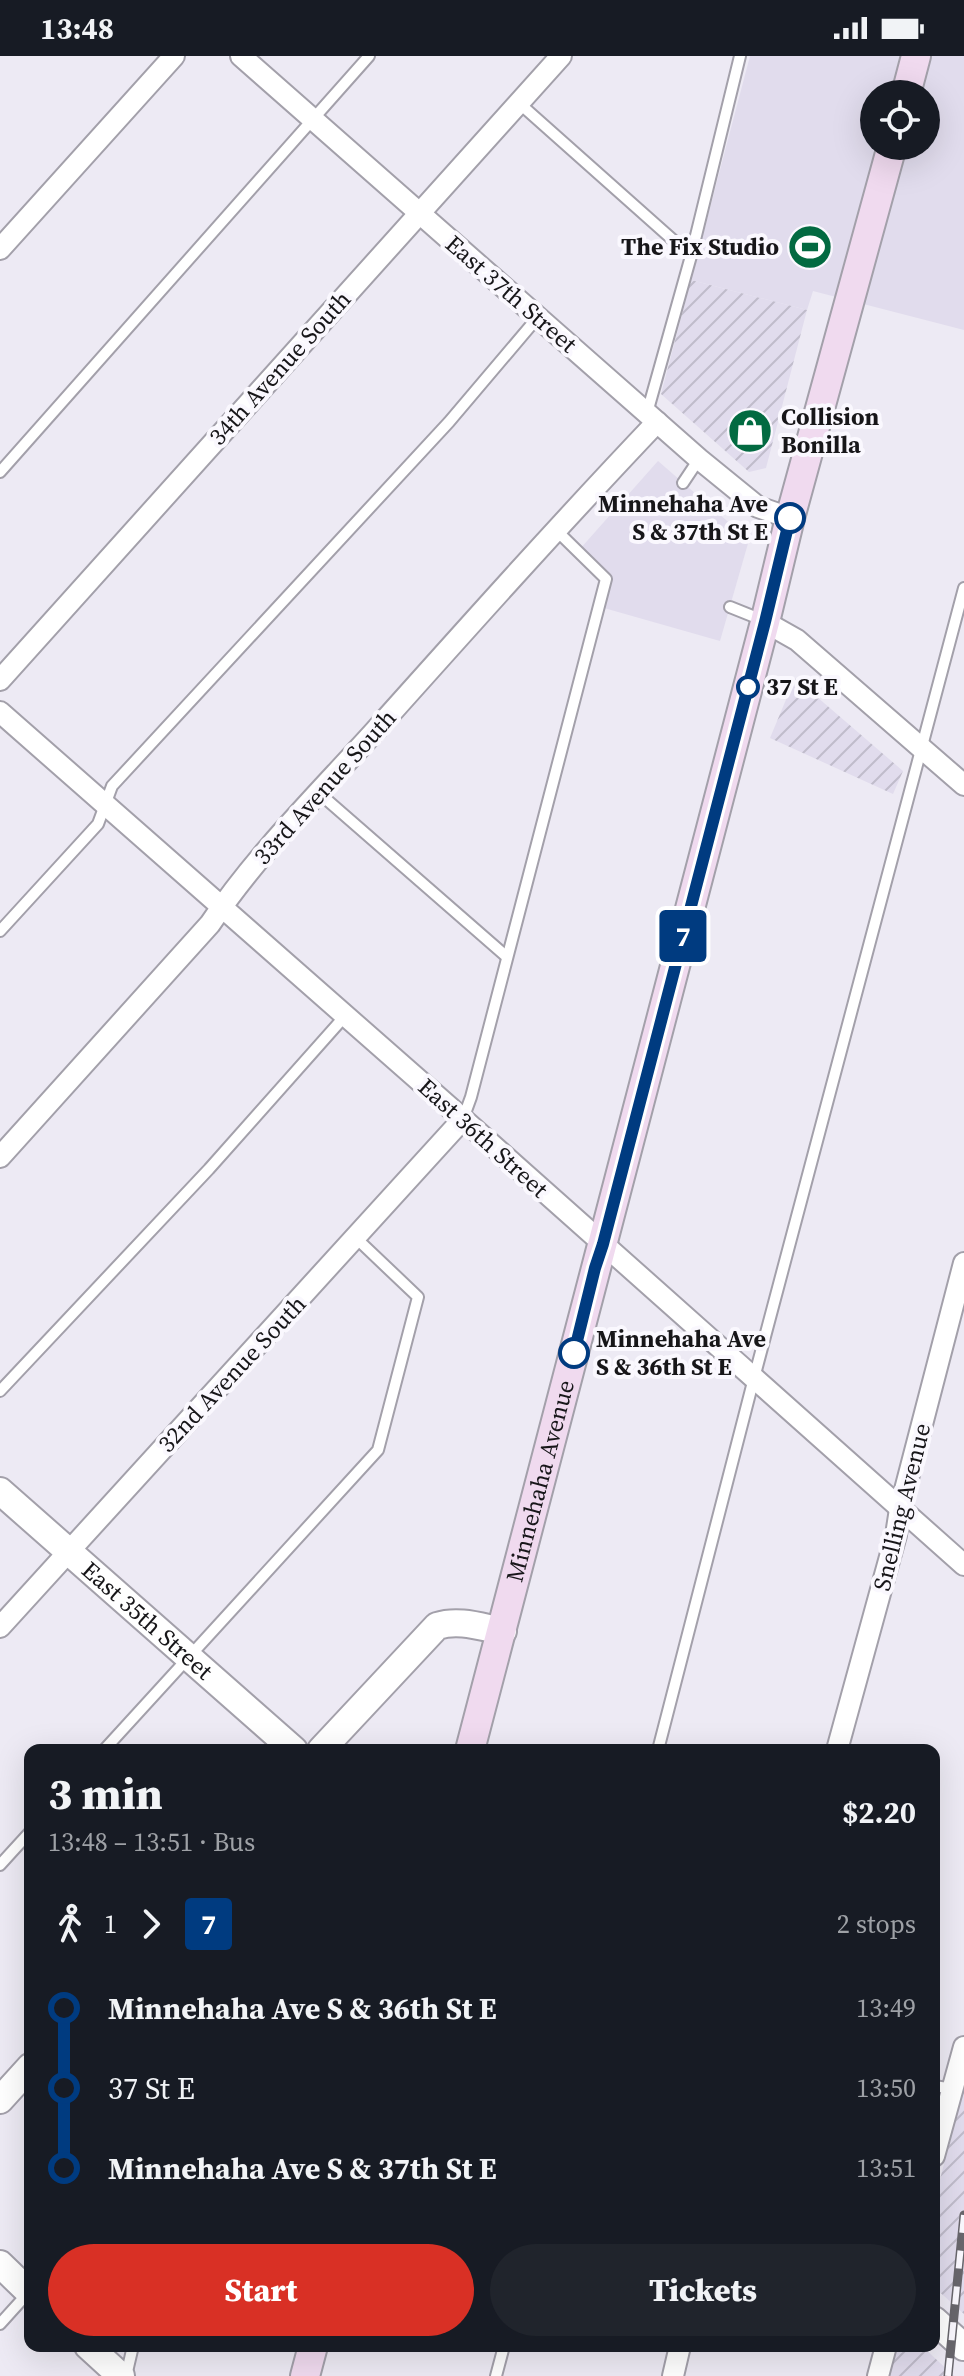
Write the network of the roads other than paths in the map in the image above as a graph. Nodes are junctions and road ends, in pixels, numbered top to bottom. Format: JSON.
{"nodes":[{"id":1,"x":174,"y":56,"type":"edge"},
{"id":2,"x":241,"y":56,"type":"edge"},
{"id":3,"x":369,"y":56,"type":"edge"},
{"id":4,"x":561,"y":56,"type":"edge"},
{"id":5,"x":740,"y":56,"type":"edge"},
{"id":6,"x":916,"y":56,"type":"edge"},
{"id":7,"x":910,"y":80,"type":"edge"},
{"id":8,"x":519,"y":103,"type":"junction"},
{"id":9,"x":313,"y":119,"type":"junction"},
{"id":10,"x":888,"y":160,"type":"edge"},
{"id":11,"x":419,"y":213,"type":"junction"},
{"id":12,"x":0,"y":249,"type":"edge"},
{"id":13,"x":691,"y":256,"type":"junction"},
{"id":14,"x":538,"y":317,"type":"junction"},
{"id":15,"x":652,"y":418,"type":"junction"},
{"id":16,"x":699,"y":459,"type":"junction"},
{"id":17,"x":0,"y":472,"type":"edge"},
{"id":18,"x":683,"y":483,"type":"dead end"},
{"id":19,"x":790,"y":518,"type":"junction"},
{"id":20,"x":556,"y":530,"type":"junction"},
{"id":21,"x":964,"y":588,"type":"edge"},
{"id":22,"x":730,"y":607,"type":"dead end"},
{"id":23,"x":765,"y":622,"type":"junction"},
{"id":24,"x":0,"y":680,"type":"edge"},
{"id":25,"x":0,"y":712,"type":"edge"},
{"id":26,"x":922,"y":747,"type":"junction"},
{"id":27,"x":964,"y":785,"type":"edge"},
{"id":28,"x":319,"y":793,"type":"junction"},
{"id":29,"x":104,"y":803,"type":"junction"},
{"id":30,"x":221,"y":907,"type":"junction"},
{"id":31,"x":0,"y":931,"type":"edge"},
{"id":32,"x":507,"y":957,"type":"junction"},
{"id":33,"x":345,"y":1016,"type":"junction"},
{"id":34,"x":463,"y":1119,"type":"junction"},
{"id":35,"x":0,"y":1157,"type":"edge"},
{"id":36,"x":356,"y":1238,"type":"junction"},
{"id":37,"x":603,"y":1244,"type":"junction"},
{"id":38,"x":964,"y":1263,"type":"edge"},
{"id":39,"x":754,"y":1378,"type":"junction"},
{"id":40,"x":0,"y":1391,"type":"edge"},
{"id":41,"x":0,"y":1491,"type":"edge"},
{"id":42,"x":900,"y":1509,"type":"junction"},
{"id":43,"x":69,"y":1552,"type":"junction"},
{"id":44,"x":964,"y":1565,"type":"edge"},
{"id":45,"x":0,"y":1627,"type":"edge"},
{"id":46,"x":503,"y":1631,"type":"junction"},
{"id":47,"x":189,"y":1658,"type":"junction"},
{"id":48,"x":110,"y":1744,"type":"edge"},
{"id":49,"x":287,"y":1744,"type":"edge"},
{"id":50,"x":327,"y":1744,"type":"edge"},
{"id":51,"x":472,"y":1744,"type":"edge"},
{"id":52,"x":660,"y":1744,"type":"edge"},
{"id":53,"x":839,"y":1744,"type":"edge"},
{"id":54,"x":24,"y":1839,"type":"edge"},
{"id":55,"x":0,"y":1865,"type":"edge"},
{"id":56,"x":964,"y":2047,"type":"edge"},
{"id":57,"x":24,"y":2074,"type":"edge"},
{"id":58,"x":944,"y":2088,"type":"edge"},
{"id":59,"x":0,"y":2100,"type":"edge"},
{"id":60,"x":940,"y":2111,"type":"edge"},
{"id":61,"x":0,"y":2264,"type":"edge"},
{"id":62,"x":24,"y":2286,"type":"edge"},
{"id":63,"x":24,"y":2298,"type":"edge"},
{"id":64,"x":0,"y":2324,"type":"edge"},
{"id":65,"x":940,"y":2325,"type":"edge"},
{"id":66,"x":964,"y":2347,"type":"edge"},
{"id":67,"x":95,"y":2352,"type":"edge"},
{"id":68,"x":131,"y":2352,"type":"edge"},
{"id":69,"x":311,"y":2352,"type":"edge"},
{"id":70,"x":502,"y":2352,"type":"edge"},
{"id":71,"x":679,"y":2352,"type":"edge"},
{"id":72,"x":884,"y":2352,"type":"edge"},
{"id":73,"x":123,"y":2376,"type":"edge"},
{"id":74,"x":305,"y":2376,"type":"edge"},
{"id":75,"x":496,"y":2376,"type":"edge"},
{"id":76,"x":673,"y":2376,"type":"edge"},
{"id":77,"x":878,"y":2376,"type":"edge"}],
"edges":[{"from":1,"to":12,"type":"street"},
{"from":2,"to":9,"type":"street","name":"East 37th Street"},
{"from":3,"to":9,"type":"lane"},
{"from":4,"to":8,"type":"street","name":"34th Avenue South"},
{"from":5,"to":13,"type":"lane"},
{"from":6,"to":7,"type":"main road"},
{"from":8,"to":11,"type":"street","name":"34th Avenue South"},
{"from":8,"to":13,"type":"lane"},
{"from":9,"to":11,"type":"street","name":"East 37th Street"},
{"from":9,"to":17,"type":"lane"},
{"from":10,"to":19,"type":"main road","name":"Minnehaha Avenue"},
{"from":11,"to":14,"type":"street","name":"East 37th Street"},
{"from":11,"to":24,"type":"street","name":"34th Avenue South"},
{"from":13,"to":15,"type":"lane"},
{"from":14,"to":15,"type":"street","name":"East 37th Street"},
{"from":14,"to":29,"type":"lane"},
{"from":15,"to":16,"type":"street","name":"East 37th Street"},
{"from":15,"to":20,"type":"street","name":"33rd Avenue South"},
{"from":16,"to":18,"type":"lane"},
{"from":16,"to":19,"type":"street","name":"East 37th Street"},
{"from":19,"to":23,"type":"main road","name":"Minnehaha Avenue"},
{"from":20,"to":28,"type":"street","name":"33rd Avenue South"},
{"from":20,"to":32,"type":"lane"},
{"from":21,"to":26,"type":"lane"},
{"from":22,"to":23,"type":"lane"},
{"from":23,"to":26,"type":"street"},
{"from":23,"to":37,"type":"main road","name":"Minnehaha Avenue"},
{"from":25,"to":29,"type":"street","name":"East 36th Street"},
{"from":26,"to":27,"type":"street"},
{"from":26,"to":39,"type":"lane"},
{"from":28,"to":30,"type":"street","name":"33rd Avenue South"},
{"from":28,"to":32,"type":"lane"},
{"from":29,"to":30,"type":"street","name":"East 36th Street"},
{"from":29,"to":31,"type":"lane"},
{"from":30,"to":33,"type":"street","name":"East 36th Street"},
{"from":30,"to":35,"type":"street","name":"33rd Avenue South"},
{"from":32,"to":34,"type":"lane"},
{"from":33,"to":34,"type":"street","name":"East 36th Street"},
{"from":33,"to":40,"type":"lane"},
{"from":34,"to":36,"type":"street","name":"32nd Avenue South"},
{"from":34,"to":37,"type":"street","name":"East 36th Street"},
{"from":36,"to":43,"type":"street","name":"32nd Avenue South"},
{"from":36,"to":47,"type":"lane"},
{"from":37,"to":39,"type":"street","name":"East 36th Street"},
{"from":37,"to":46,"type":"main road","name":"Minnehaha Avenue"},
{"from":38,"to":42,"type":"street","name":"Snelling Avenue"},
{"from":39,"to":42,"type":"street","name":"East 36th Street"},
{"from":39,"to":52,"type":"lane"},
{"from":41,"to":43,"type":"street","name":"East 35th Street"},
{"from":42,"to":44,"type":"street","name":"East 36th Street"},
{"from":42,"to":53,"type":"street","name":"Snelling Avenue"},
{"from":43,"to":45,"type":"street","name":"32nd Avenue South"},
{"from":43,"to":47,"type":"street","name":"East 35th Street"},
{"from":46,"to":50,"type":"street"},
{"from":46,"to":51,"type":"main road","name":"Minnehaha Avenue"},
{"from":47,"to":48,"type":"lane"},
{"from":47,"to":49,"type":"street","name":"East 35th Street"},
{"from":54,"to":55,"type":"lane"},
{"from":56,"to":58,"type":"street"},
{"from":57,"to":59,"type":"street"},
{"from":58,"to":60,"type":"street"},
{"from":61,"to":62,"type":"street"},
{"from":63,"to":64,"type":"lane"},
{"from":65,"to":66,"type":"street"},
{"from":67,"to":73,"type":"street"},
{"from":68,"to":73,"type":"lane"},
{"from":69,"to":74,"type":"main road"},
{"from":70,"to":75,"type":"lane"},
{"from":71,"to":76,"type":"street"},
{"from":72,"to":77,"type":"street"}]}
